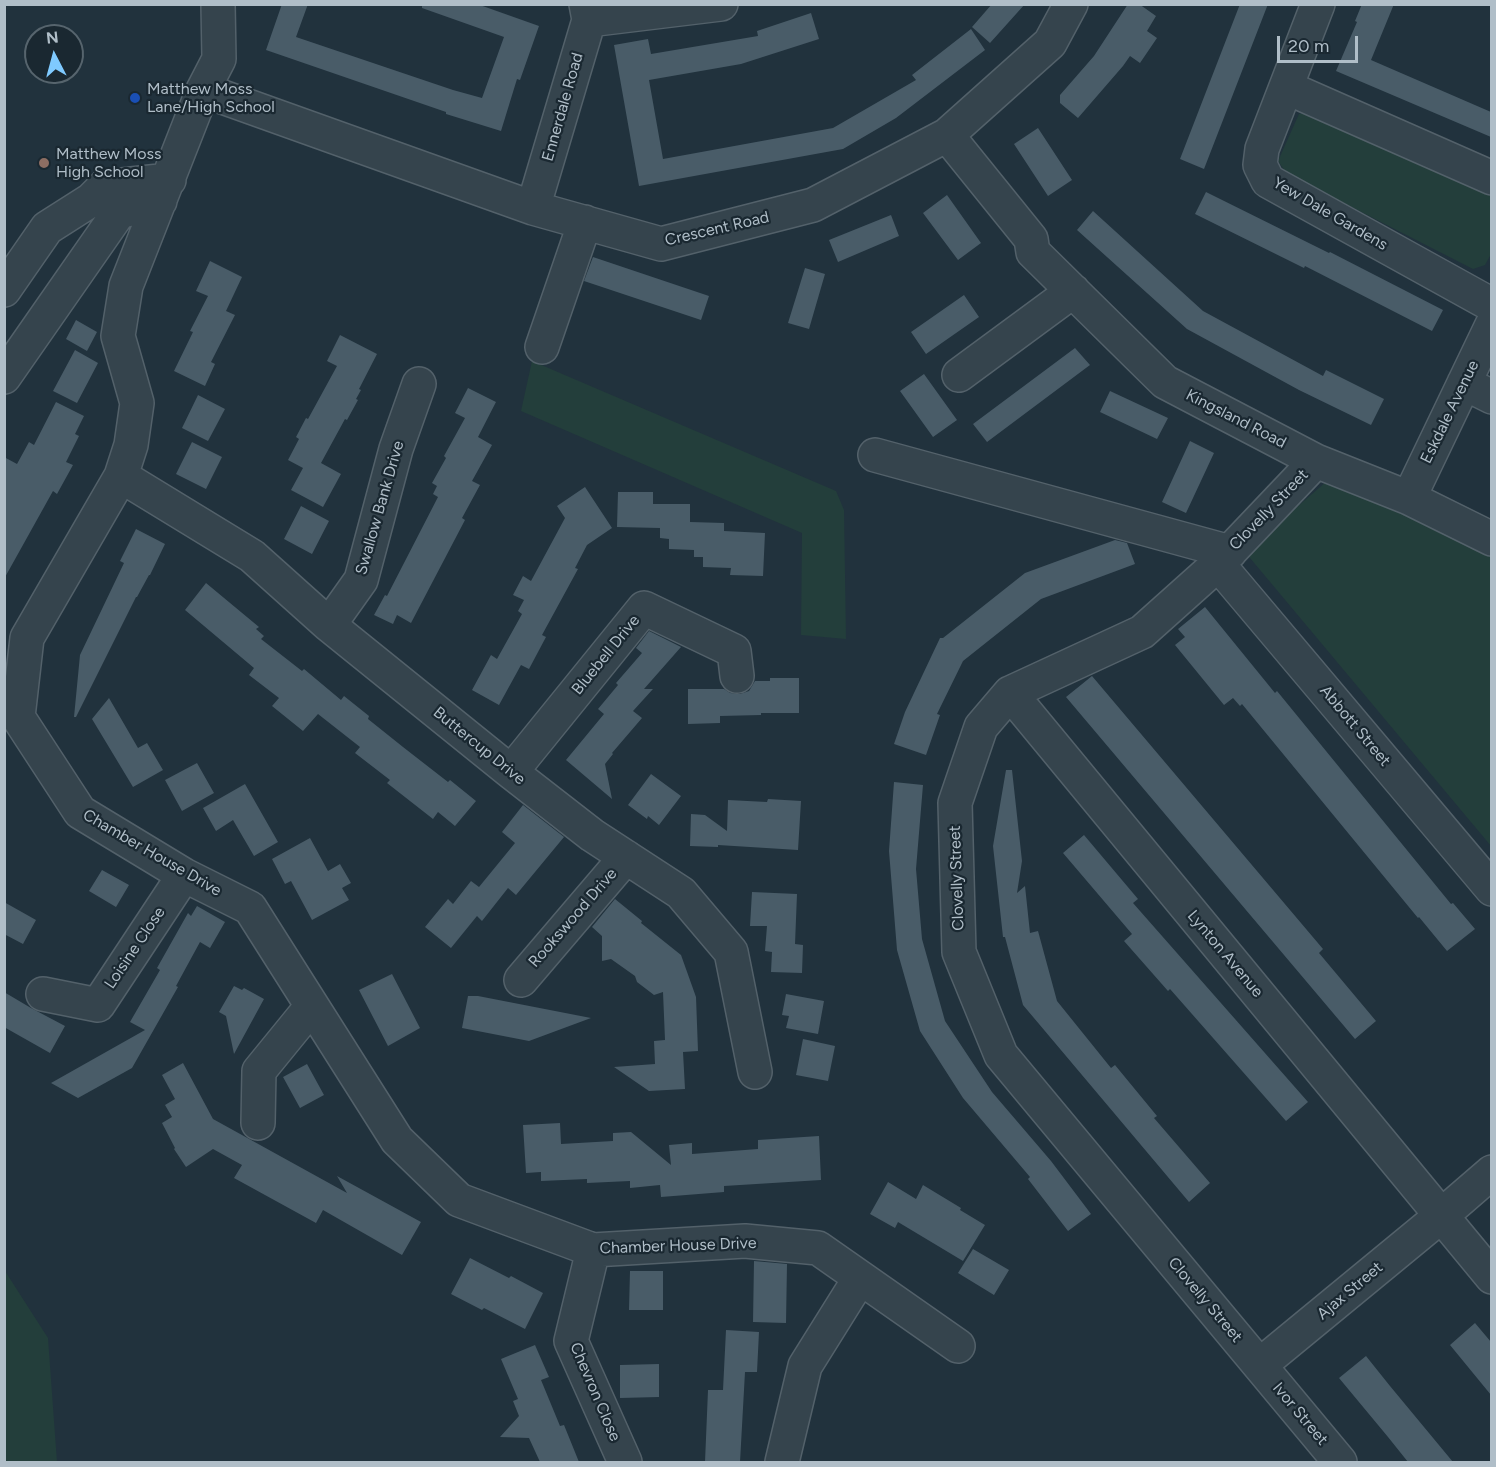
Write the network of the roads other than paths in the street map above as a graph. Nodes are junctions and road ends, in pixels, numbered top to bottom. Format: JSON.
{"nodes":[{"id":1,"x":218,"y":4,"type":"edge"},
{"id":2,"x":721,"y":4,"type":"edge"},
{"id":3,"x":1071,"y":4,"type":"edge"},
{"id":4,"x":1318,"y":4,"type":"edge"},
{"id":5,"x":588,"y":12,"type":"edge"},
{"id":6,"x":203,"y":90,"type":"junction"},
{"id":7,"x":1285,"y":91,"type":"junction"},
{"id":8,"x":947,"y":135,"type":"junction"},
{"id":9,"x":1491,"y":178,"type":"edge"},
{"id":10,"x":164,"y":190,"type":"junction"},
{"id":11,"x":533,"y":208,"type":"junction"},
{"id":12,"x":585,"y":222,"type":"junction"},
{"id":13,"x":4,"y":290,"type":"edge"},
{"id":14,"x":1073,"y":291,"type":"junction"},
{"id":15,"x":1491,"y":305,"type":"edge"},
{"id":16,"x":1491,"y":325,"type":"edge"},
{"id":17,"x":542,"y":347,"type":"dead end"},
{"id":18,"x":959,"y":375,"type":"dead end"},
{"id":19,"x":4,"y":377,"type":"edge"},
{"id":20,"x":419,"y":384,"type":"dead end"},
{"id":21,"x":1478,"y":390,"type":"edge"},
{"id":22,"x":875,"y":455,"type":"dead end"},
{"id":23,"x":1316,"y":461,"type":"junction"},
{"id":24,"x":121,"y":476,"type":"junction"},
{"id":25,"x":1409,"y":498,"type":"junction"},
{"id":26,"x":1491,"y":539,"type":"edge"},
{"id":27,"x":1224,"y":558,"type":"junction"},
{"id":28,"x":329,"y":625,"type":"junction"},
{"id":29,"x":737,"y":676,"type":"dead end"},
{"id":30,"x":1010,"y":693,"type":"junction"},
{"id":31,"x":11,"y":719,"type":"edge"},
{"id":32,"x":511,"y":772,"type":"junction"},
{"id":33,"x":626,"y":857,"type":"junction"},
{"id":34,"x":184,"y":876,"type":"junction"},
{"id":35,"x":1491,"y":889,"type":"edge"},
{"id":36,"x":521,"y":980,"type":"dead end"},
{"id":37,"x":44,"y":994,"type":"dead end"},
{"id":38,"x":312,"y":1006,"type":"junction"},
{"id":39,"x":755,"y":1072,"type":"dead end"},
{"id":40,"x":258,"y":1123,"type":"dead end"},
{"id":41,"x":1491,"y":1172,"type":"edge"},
{"id":42,"x":1441,"y":1216,"type":"junction"},
{"id":43,"x":593,"y":1251,"type":"junction"},
{"id":44,"x":1491,"y":1277,"type":"edge"},
{"id":45,"x":860,"y":1278,"type":"junction"},
{"id":46,"x":958,"y":1346,"type":"dead end"},
{"id":47,"x":1260,"y":1365,"type":"junction"},
{"id":48,"x":625,"y":1462,"type":"edge"},
{"id":49,"x":782,"y":1462,"type":"edge"},
{"id":50,"x":1340,"y":1462,"type":"edge"}],
"edges":[{"from":1,"to":6,"type":"street","name":"Chamber House Drive"},
{"from":2,"to":5,"type":"street"},
{"from":3,"to":8,"type":"street","name":"Crescent Road"},
{"from":4,"to":7,"type":"street","name":"Yew Dale Gardens"},
{"from":5,"to":11,"type":"street","name":"Ennerdale Road"},
{"from":6,"to":10,"type":"street","name":"Chamber House Drive"},
{"from":6,"to":11,"type":"street","name":"Crescent Road"},
{"from":7,"to":9,"type":"street"},
{"from":7,"to":15,"type":"street","name":"Yew Dale Gardens"},
{"from":8,"to":12,"type":"street","name":"Crescent Road"},
{"from":8,"to":14,"type":"street","name":"Kingsland Road"},
{"from":10,"to":13,"type":"street"},
{"from":10,"to":19,"type":"street"},
{"from":10,"to":24,"type":"street","name":"Chamber House Drive"},
{"from":11,"to":12,"type":"street","name":"Crescent Road"},
{"from":12,"to":17,"type":"street"},
{"from":14,"to":18,"type":"street"},
{"from":14,"to":23,"type":"street","name":"Kingsland Road"},
{"from":16,"to":21,"type":"street","name":"Eskdale Avenue"},
{"from":20,"to":28,"type":"street","name":"Swallow Bank Drive"},
{"from":21,"to":25,"type":"street","name":"Eskdale Avenue"},
{"from":22,"to":27,"type":"street"},
{"from":23,"to":25,"type":"street","name":"Kingsland Road"},
{"from":23,"to":27,"type":"street","name":"Clovelly Street"},
{"from":24,"to":28,"type":"street","name":"Buttercup Drive"},
{"from":24,"to":31,"type":"street","name":"Chamber House Drive"},
{"from":25,"to":26,"type":"street","name":"Kingsland Road"},
{"from":27,"to":30,"type":"street","name":"Clovelly Street"},
{"from":27,"to":35,"type":"street","name":"Abbott Street"},
{"from":28,"to":32,"type":"street","name":"Buttercup Drive"},
{"from":29,"to":32,"type":"street","name":"Bluebell Drive"},
{"from":30,"to":42,"type":"street","name":"Lynton Avenue"},
{"from":30,"to":47,"type":"street","name":"Clovelly Street"},
{"from":31,"to":34,"type":"street","name":"Chamber House Drive"},
{"from":32,"to":33,"type":"street","name":"Buttercup Drive"},
{"from":33,"to":36,"type":"street","name":"Rookswood Drive"},
{"from":33,"to":39,"type":"street","name":"Buttercup Drive"},
{"from":34,"to":37,"type":"street","name":"Loisine Close"},
{"from":34,"to":38,"type":"street","name":"Chamber House Drive"},
{"from":38,"to":40,"type":"street"},
{"from":38,"to":43,"type":"street","name":"Chamber House Drive"},
{"from":41,"to":42,"type":"street","name":"Ajax Street"},
{"from":42,"to":44,"type":"street"},
{"from":42,"to":47,"type":"street","name":"Ajax Street"},
{"from":43,"to":45,"type":"street","name":"Chamber House Drive"},
{"from":43,"to":48,"type":"street","name":"Chevron Close"},
{"from":45,"to":46,"type":"street","name":"Chamber House Drive"},
{"from":45,"to":49,"type":"street"},
{"from":47,"to":50,"type":"street","name":"Ivor Street"}]}
